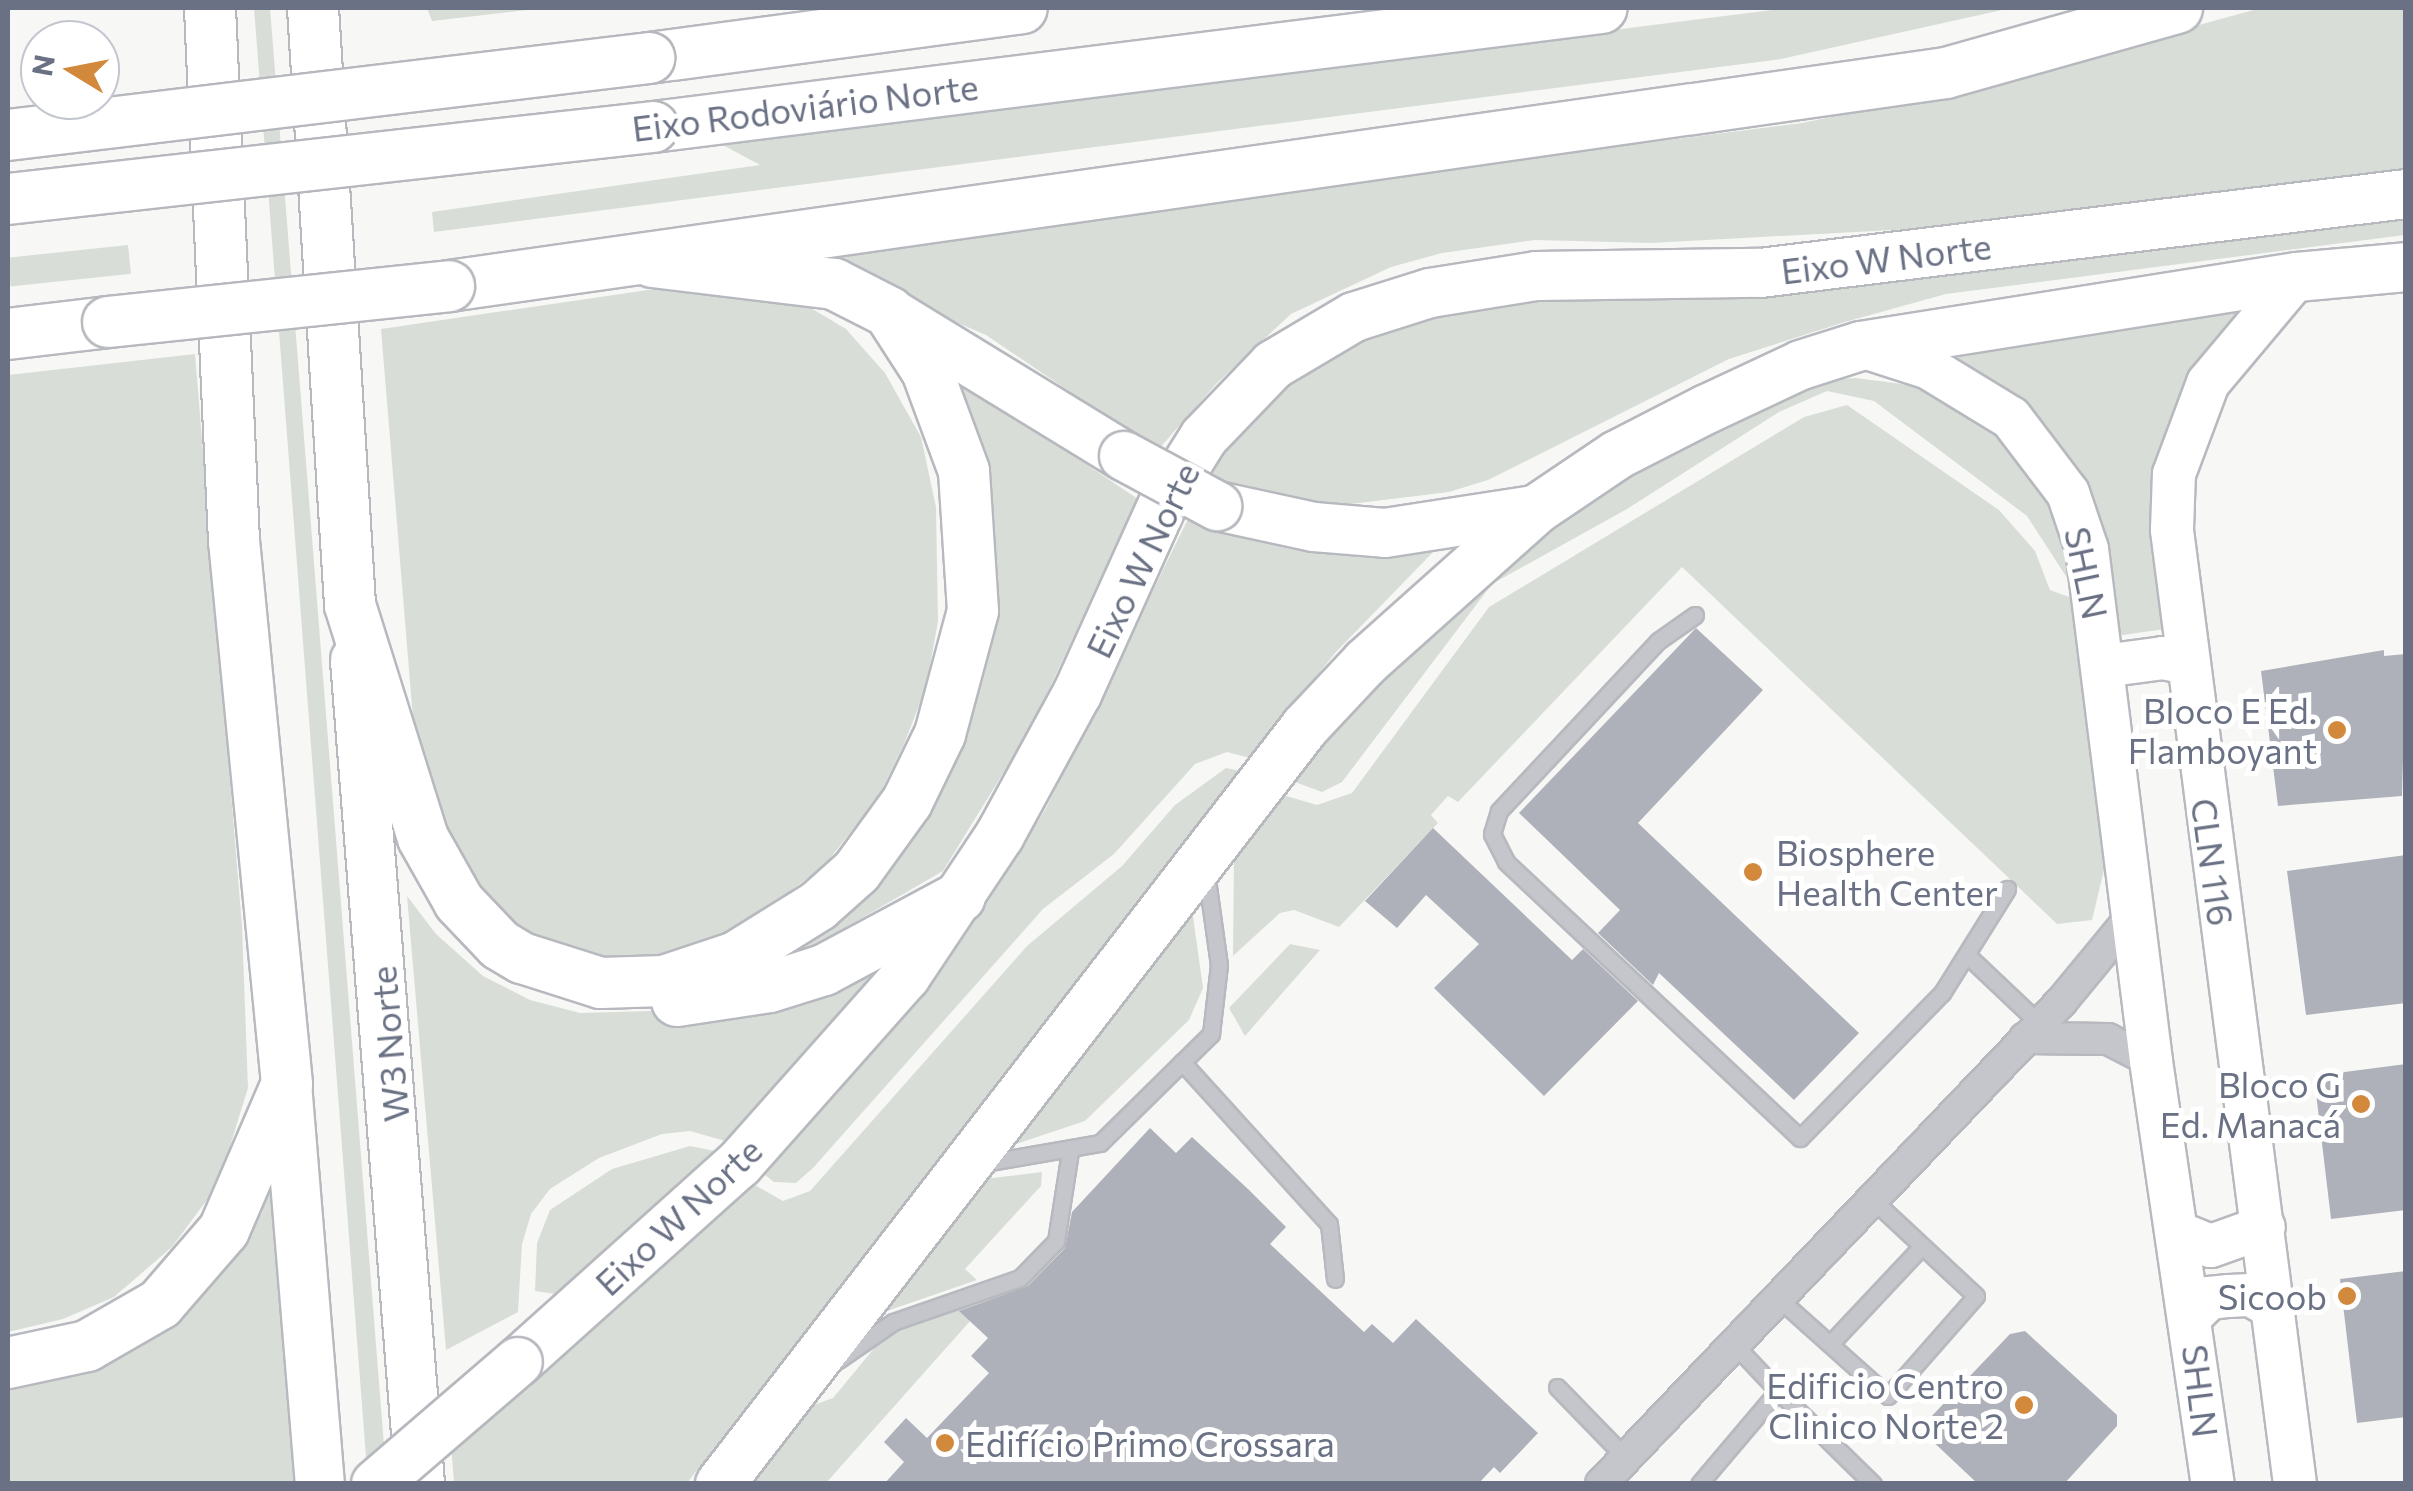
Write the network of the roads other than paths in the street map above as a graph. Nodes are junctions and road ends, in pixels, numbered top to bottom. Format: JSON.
{"nodes":[{"id":1,"x":210,"y":8,"type":"edge"},
{"id":2,"x":313,"y":8,"type":"edge"},
{"id":3,"x":1022,"y":8,"type":"edge"},
{"id":4,"x":1602,"y":8,"type":"edge"},
{"id":5,"x":2177,"y":8,"type":"edge"},
{"id":6,"x":8,"y":135,"type":"edge"},
{"id":7,"x":2406,"y":194,"type":"edge"},
{"id":8,"x":8,"y":199,"type":"edge"},
{"id":9,"x":652,"y":262,"type":"junction"},
{"id":10,"x":2406,"y":266,"type":"edge"},
{"id":11,"x":2297,"y":277,"type":"junction"},
{"id":12,"x":890,"y":312,"type":"junction"},
{"id":13,"x":8,"y":334,"type":"edge"},
{"id":14,"x":1861,"y":346,"type":"junction"},
{"id":15,"x":1538,"y":509,"type":"junction"},
{"id":16,"x":350,"y":606,"type":"junction"},
{"id":17,"x":1695,"y":615,"type":"dead end"},
{"id":18,"x":2186,"y":663,"type":"junction"},
{"id":19,"x":2104,"y":666,"type":"junction"},
{"id":20,"x":1204,"y":856,"type":"junction"},
{"id":21,"x":2007,"y":889,"type":"dead end"},
{"id":22,"x":960,"y":897,"type":"junction"},
{"id":23,"x":2133,"y":915,"type":"junction"},
{"id":24,"x":1968,"y":956,"type":"junction"},
{"id":25,"x":602,"y":984,"type":"junction"},
{"id":26,"x":2032,"y":1031,"type":"junction"},
{"id":27,"x":2151,"y":1061,"type":"junction"},
{"id":28,"x":1182,"y":1062,"type":"junction"},
{"id":29,"x":287,"y":1084,"type":"junction"},
{"id":30,"x":1070,"y":1152,"type":"junction"},
{"id":31,"x":964,"y":1166,"type":"junction"},
{"id":32,"x":1872,"y":1198,"type":"junction"},
{"id":33,"x":2264,"y":1227,"type":"junction"},
{"id":34,"x":2181,"y":1234,"type":"junction"},
{"id":35,"x":1922,"y":1246,"type":"junction"},
{"id":36,"x":1335,"y":1279,"type":"dead end"},
{"id":37,"x":1778,"y":1298,"type":"junction"},
{"id":38,"x":2272,"y":1308,"type":"junction"},
{"id":39,"x":2192,"y":1315,"type":"junction"},
{"id":40,"x":1734,"y":1344,"type":"junction"},
{"id":41,"x":1830,"y":1344,"type":"junction"},
{"id":42,"x":8,"y":1363,"type":"edge"},
{"id":43,"x":1557,"y":1387,"type":"dead end"},
{"id":44,"x":1778,"y":1392,"type":"junction"},
{"id":45,"x":789,"y":1393,"type":"junction"},
{"id":46,"x":1627,"y":1459,"type":"junction"},
{"id":47,"x":320,"y":1484,"type":"edge"},
{"id":48,"x":376,"y":1484,"type":"edge"},
{"id":49,"x":420,"y":1484,"type":"edge"},
{"id":50,"x":720,"y":1484,"type":"edge"},
{"id":51,"x":1601,"y":1484,"type":"edge"},
{"id":52,"x":1698,"y":1484,"type":"edge"},
{"id":53,"x":1873,"y":1484,"type":"edge"},
{"id":54,"x":2213,"y":1484,"type":"edge"},
{"id":55,"x":2294,"y":1484,"type":"edge"}],
"edges":[{"from":1,"to":29,"type":"highway"},
{"from":2,"to":16,"type":"highway"},
{"from":3,"to":6,"type":"highway","name":"Eixo Rodoviário Norte","bridge":true},
{"from":4,"to":8,"type":"highway","name":"Eixo Rodoviário Norte","bridge":true},
{"from":5,"to":9,"type":"highway"},
{"from":7,"to":22,"type":"main road","name":"Eixo W Norte"},
{"from":9,"to":12,"type":"highway"},
{"from":9,"to":13,"type":"highway","bridge":true},
{"from":10,"to":11,"type":"main road"},
{"from":11,"to":14,"type":"main road"},
{"from":11,"to":18,"type":"main road","name":"CLN 116"},
{"from":12,"to":15,"type":"main road","bridge":true},
{"from":12,"to":25,"type":"highway"},
{"from":14,"to":15,"type":"main road"},
{"from":14,"to":19,"type":"main road","name":"SHLN"},
{"from":15,"to":20,"type":"main road"},
{"from":16,"to":25,"type":"highway"},
{"from":16,"to":49,"type":"main road","name":"W3 Norte"},
{"from":17,"to":24,"type":"lane"},
{"from":18,"to":19,"type":"main road"},
{"from":18,"to":33,"type":"main road","name":"CLN 116"},
{"from":19,"to":23,"type":"main road","name":"SHLN"},
{"from":20,"to":28,"type":"lane"},
{"from":20,"to":31,"type":"main road"},
{"from":21,"to":24,"type":"lane"},
{"from":22,"to":25,"type":"highway"},
{"from":22,"to":48,"type":"main road","name":"Eixo W Norte","bridge":true},
{"from":23,"to":26,"type":"street"},
{"from":23,"to":27,"type":"main road","name":"SHLN"},
{"from":24,"to":26,"type":"lane"},
{"from":26,"to":27,"type":"street"},
{"from":26,"to":32,"type":"street"},
{"from":27,"to":34,"type":"main road","name":"SHLN"},
{"from":28,"to":30,"type":"lane"},
{"from":28,"to":36,"type":"lane"},
{"from":29,"to":42,"type":"highway"},
{"from":29,"to":47,"type":"main road"},
{"from":30,"to":31,"type":"lane"},
{"from":30,"to":45,"type":"lane"},
{"from":31,"to":45,"type":"main road"},
{"from":32,"to":35,"type":"lane"},
{"from":32,"to":37,"type":"street"},
{"from":33,"to":34,"type":"main road"},
{"from":33,"to":38,"type":"main road","name":"CLN 116"},
{"from":34,"to":39,"type":"main road","name":"SHLN"},
{"from":35,"to":41,"type":"lane"},
{"from":35,"to":41,"type":"lane"},
{"from":37,"to":40,"type":"street"},
{"from":37,"to":41,"type":"lane"},
{"from":38,"to":39,"type":"main road"},
{"from":38,"to":55,"type":"main road","name":"CLN 116"},
{"from":39,"to":54,"type":"main road","name":"SHLN"},
{"from":40,"to":44,"type":"lane"},
{"from":40,"to":46,"type":"street"},
{"from":43,"to":46,"type":"lane"},
{"from":44,"to":52,"type":"lane"},
{"from":44,"to":53,"type":"lane"},
{"from":45,"to":50,"type":"main road"},
{"from":46,"to":51,"type":"street"}]}
